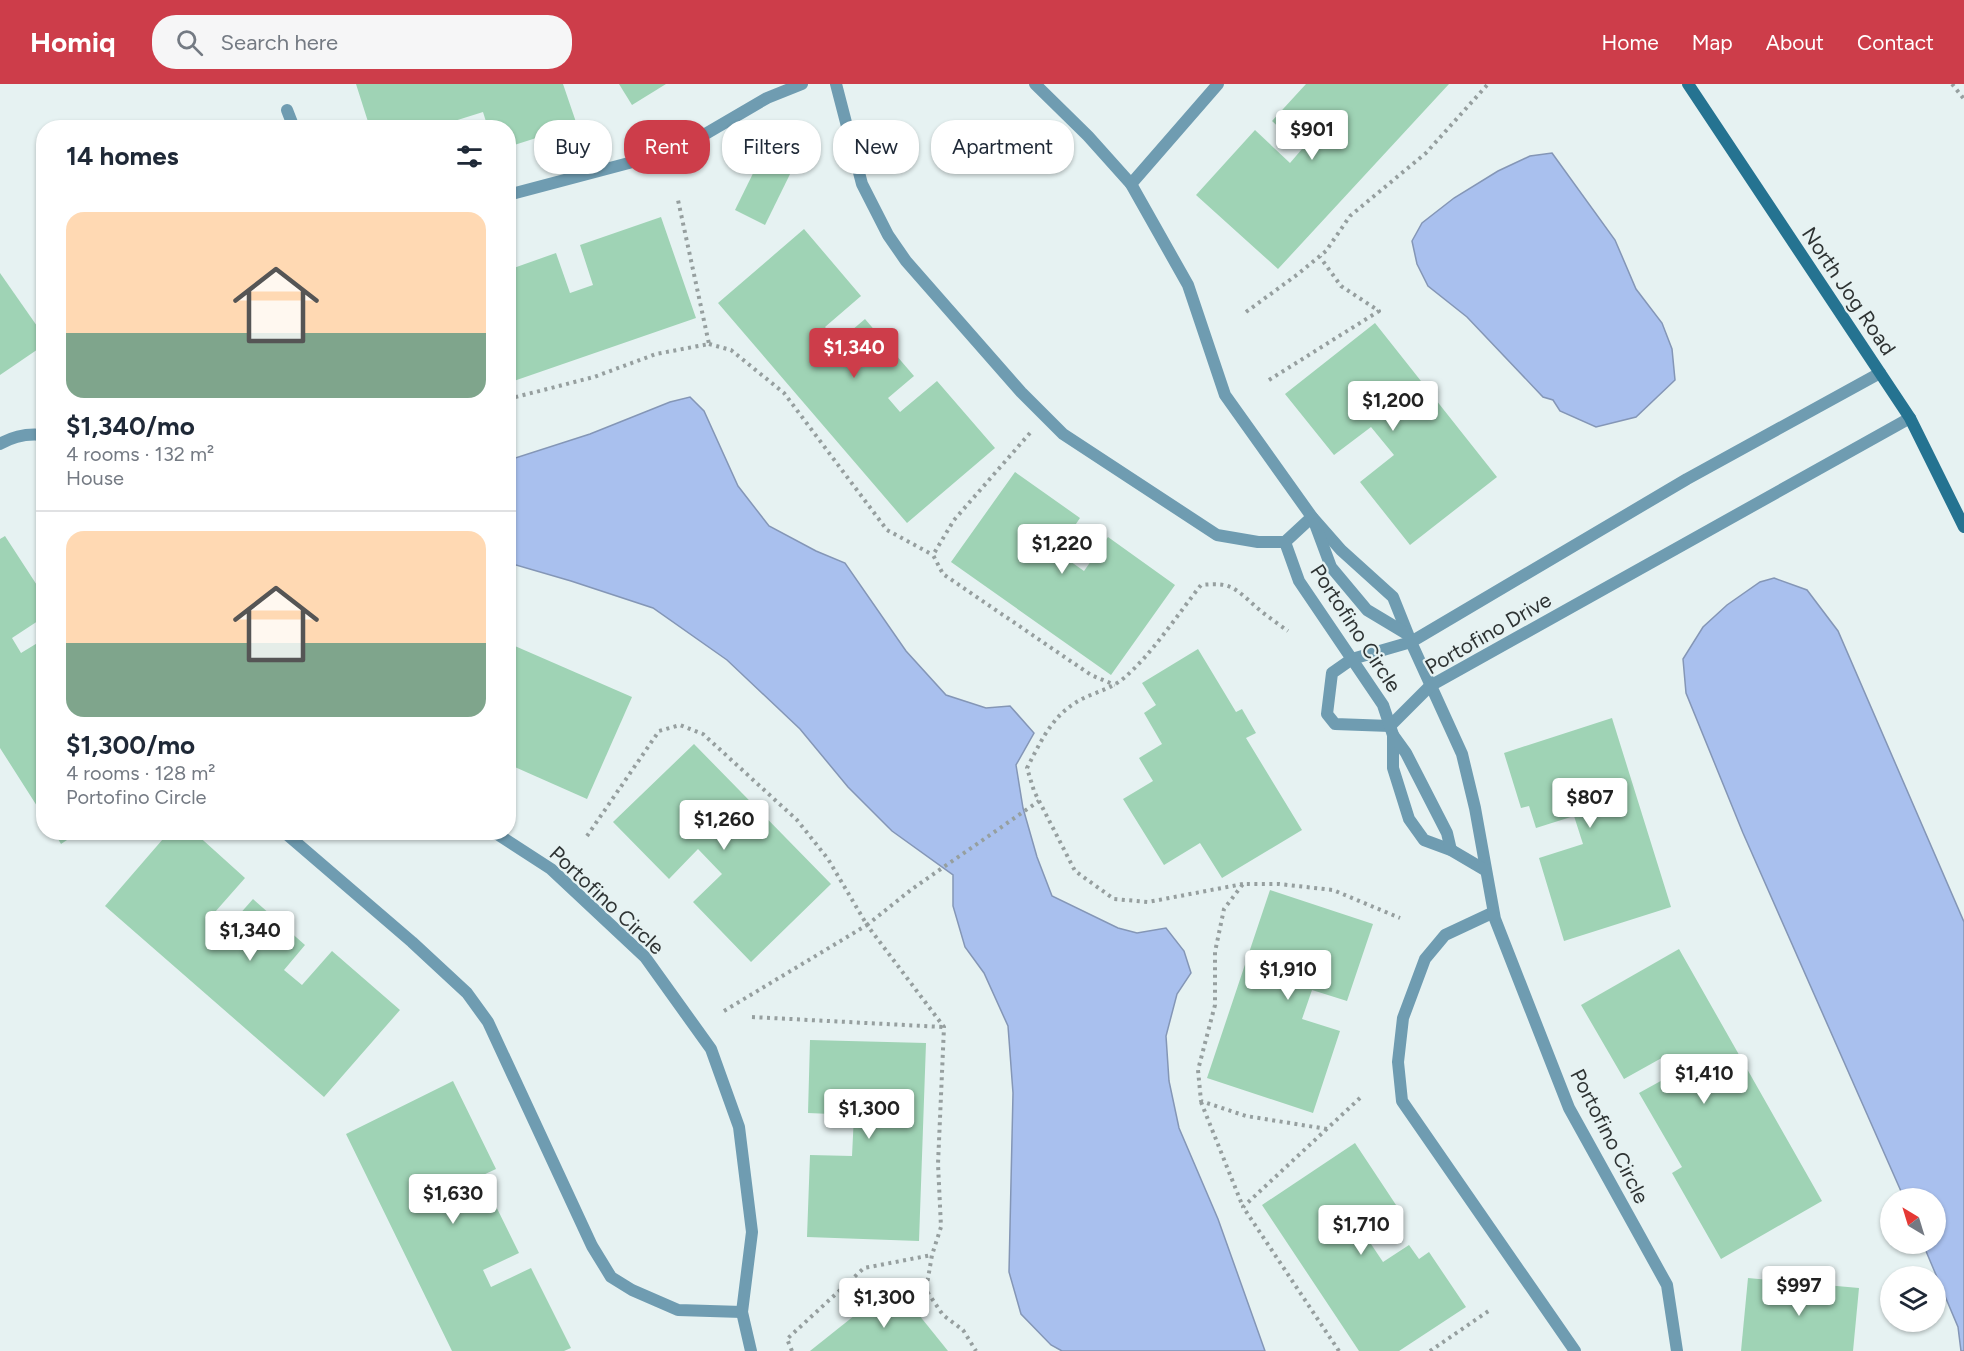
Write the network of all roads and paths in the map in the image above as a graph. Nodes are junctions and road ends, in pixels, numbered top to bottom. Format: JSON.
{"nodes":[{"id":1,"x":802,"y":84,"type":"edge"},
{"id":2,"x":836,"y":84,"type":"edge"},
{"id":3,"x":1035,"y":84,"type":"edge"},
{"id":4,"x":1218,"y":84,"type":"edge"},
{"id":5,"x":1488,"y":84,"type":"edge"},
{"id":6,"x":1688,"y":84,"type":"edge"},
{"id":7,"x":1952,"y":84,"type":"edge"},
{"id":8,"x":1964,"y":99,"type":"edge"},
{"id":9,"x":287,"y":110,"type":"dead end"},
{"id":10,"x":291,"y":120,"type":"edge"},
{"id":11,"x":1131,"y":184,"type":"junction"},
{"id":12,"x":516,"y":193,"type":"edge"},
{"id":13,"x":678,"y":200,"type":"dead end"},
{"id":14,"x":1320,"y":257,"type":"junction"},
{"id":15,"x":1246,"y":312,"type":"dead end"},
{"id":16,"x":709,"y":344,"type":"junction"},
{"id":17,"x":1880,"y":373,"type":"junction"},
{"id":18,"x":1269,"y":380,"type":"dead end"},
{"id":19,"x":516,"y":397,"type":"edge"},
{"id":20,"x":1910,"y":418,"type":"junction"},
{"id":21,"x":1031,"y":432,"type":"dead end"},
{"id":22,"x":36,"y":433,"type":"edge"},
{"id":23,"x":0,"y":444,"type":"edge"},
{"id":24,"x":1312,"y":517,"type":"junction"},
{"id":25,"x":1964,"y":527,"type":"edge"},
{"id":26,"x":1285,"y":542,"type":"junction"},
{"id":27,"x":933,"y":555,"type":"junction"},
{"id":28,"x":1288,"y":631,"type":"dead end"},
{"id":29,"x":1409,"y":638,"type":"junction"},
{"id":30,"x":1352,"y":659,"type":"junction"},
{"id":31,"x":1115,"y":685,"type":"junction"},
{"id":32,"x":1430,"y":686,"type":"junction"},
{"id":33,"x":1392,"y":731,"type":"junction"},
{"id":34,"x":1039,"y":801,"type":"junction"},
{"id":35,"x":586,"y":836,"type":"dead end"},
{"id":36,"x":293,"y":840,"type":"edge"},
{"id":37,"x":506,"y":840,"type":"edge"},
{"id":38,"x":1451,"y":850,"type":"junction"},
{"id":39,"x":1485,"y":870,"type":"junction"},
{"id":40,"x":1243,"y":884,"type":"junction"},
{"id":41,"x":1492,"y":913,"type":"junction"},
{"id":42,"x":1400,"y":918,"type":"dead end"},
{"id":43,"x":867,"y":925,"type":"junction"},
{"id":44,"x":724,"y":1011,"type":"dead end"},
{"id":45,"x":752,"y":1017,"type":"dead end"},
{"id":46,"x":944,"y":1027,"type":"junction"},
{"id":47,"x":1360,"y":1098,"type":"dead end"},
{"id":48,"x":1201,"y":1101,"type":"junction"},
{"id":49,"x":1327,"y":1129,"type":"junction"},
{"id":50,"x":1243,"y":1207,"type":"junction"},
{"id":51,"x":932,"y":1255,"type":"junction"},
{"id":52,"x":1490,"y":1310,"type":"dead end"},
{"id":53,"x":742,"y":1312,"type":"junction"},
{"id":54,"x":751,"y":1351,"type":"edge"},
{"id":55,"x":792,"y":1351,"type":"edge"},
{"id":56,"x":976,"y":1351,"type":"edge"},
{"id":57,"x":1339,"y":1351,"type":"edge"},
{"id":58,"x":1430,"y":1351,"type":"edge"},
{"id":59,"x":1575,"y":1351,"type":"edge"},
{"id":60,"x":1677,"y":1351,"type":"edge"}],
"edges":[{"from":1,"to":12,"type":"street"},
{"from":2,"to":26,"type":"street"},
{"from":3,"to":11,"type":"street","name":"Portofino Circle"},
{"from":4,"to":11,"type":"street"},
{"from":5,"to":14,"type":"path"},
{"from":6,"to":17,"type":"street","name":"North Jog Road"},
{"from":7,"to":8,"type":"path"},
{"from":9,"to":10,"type":"street"},
{"from":11,"to":24,"type":"street","name":"Portofino Circle"},
{"from":13,"to":16,"type":"path"},
{"from":14,"to":15,"type":"path"},
{"from":14,"to":18,"type":"path"},
{"from":16,"to":19,"type":"path"},
{"from":16,"to":27,"type":"path"},
{"from":17,"to":20,"type":"street","name":"North Jog Road"},
{"from":17,"to":29,"type":"street","name":"Portofino Drive"},
{"from":20,"to":25,"type":"street","name":"North Jog Road"},
{"from":20,"to":32,"type":"street","name":"Portofino Drive"},
{"from":21,"to":27,"type":"path"},
{"from":22,"to":23,"type":"street"},
{"from":24,"to":26,"type":"street"},
{"from":24,"to":29,"type":"street","name":"Portofino Circle"},
{"from":24,"to":29,"type":"street","name":"Portofino Circle"},
{"from":26,"to":30,"type":"street","name":"Portofino Circle"},
{"from":27,"to":31,"type":"path"},
{"from":28,"to":31,"type":"path"},
{"from":29,"to":30,"type":"street","name":"Portofino Drive"},
{"from":29,"to":32,"type":"street","name":"Portofino Circle"},
{"from":30,"to":33,"type":"street","name":"Portofino Circle"},
{"from":30,"to":33,"type":"street","name":"Portofino Drive"},
{"from":31,"to":34,"type":"path"},
{"from":32,"to":33,"type":"street","name":"Portofino Drive"},
{"from":32,"to":39,"type":"street","name":"Portofino Circle"},
{"from":33,"to":38,"type":"street","name":"Portofino Circle"},
{"from":33,"to":38,"type":"street","name":"Portofino Circle"},
{"from":34,"to":40,"type":"path"},
{"from":34,"to":43,"type":"path"},
{"from":35,"to":43,"type":"path"},
{"from":36,"to":53,"type":"street"},
{"from":37,"to":53,"type":"street","name":"Portofino Circle"},
{"from":38,"to":39,"type":"street","name":"Portofino Circle"},
{"from":39,"to":41,"type":"street","name":"Portofino Circle"},
{"from":40,"to":42,"type":"path"},
{"from":40,"to":48,"type":"path"},
{"from":41,"to":59,"type":"street"},
{"from":41,"to":60,"type":"street","name":"Portofino Circle"},
{"from":43,"to":44,"type":"path"},
{"from":43,"to":46,"type":"path"},
{"from":45,"to":46,"type":"path"},
{"from":46,"to":51,"type":"path"},
{"from":47,"to":49,"type":"path"},
{"from":48,"to":49,"type":"path"},
{"from":48,"to":50,"type":"path"},
{"from":49,"to":50,"type":"path"},
{"from":50,"to":57,"type":"path"},
{"from":51,"to":55,"type":"path"},
{"from":51,"to":56,"type":"path"},
{"from":52,"to":58,"type":"path"},
{"from":53,"to":54,"type":"street","name":"Portofino Circle"}]}
